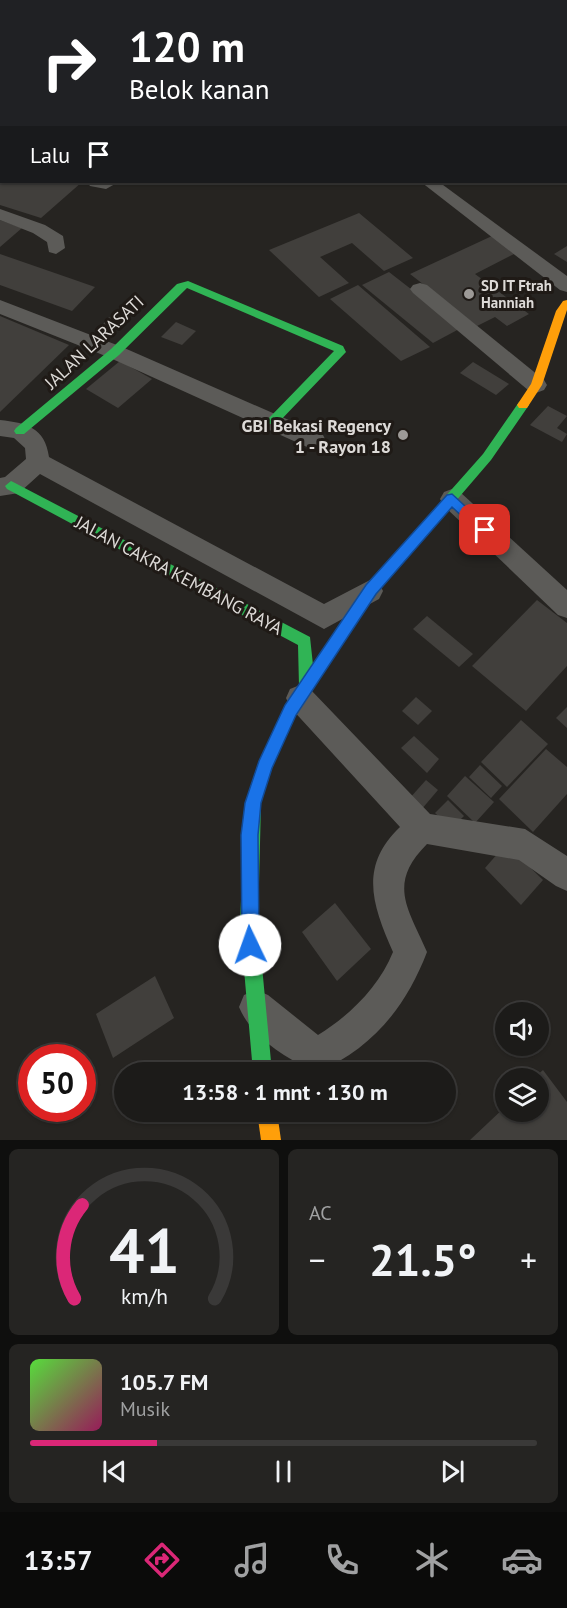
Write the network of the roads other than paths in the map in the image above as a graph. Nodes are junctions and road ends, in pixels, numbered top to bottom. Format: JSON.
{"nodes":[{"id":1,"x":430,"y":183,"type":"edge"},
{"id":2,"x":0,"y":214,"type":"edge"},
{"id":3,"x":56,"y":248,"type":"dead end"},
{"id":4,"x":567,"y":286,"type":"edge"},
{"id":5,"x":420,"y":289,"type":"dead end"},
{"id":6,"x":567,"y":303,"type":"edge"},
{"id":7,"x":0,"y":307,"type":"edge"},
{"id":8,"x":115,"y":352,"type":"junction"},
{"id":9,"x":536,"y":385,"type":"junction"},
{"id":10,"x":273,"y":421,"type":"junction"},
{"id":11,"x":10,"y":429,"type":"edge"},
{"id":12,"x":315,"y":441,"type":"dead end"},
{"id":13,"x":38,"y":462,"type":"junction"},
{"id":14,"x":6,"y":487,"type":"edge"},
{"id":15,"x":452,"y":499,"type":"junction"},
{"id":16,"x":371,"y":590,"type":"junction"},
{"id":17,"x":567,"y":606,"type":"edge"},
{"id":18,"x":324,"y":617,"type":"junction"},
{"id":19,"x":304,"y":642,"type":"junction"},
{"id":20,"x":303,"y":694,"type":"junction"},
{"id":21,"x":422,"y":828,"type":"junction"},
{"id":22,"x":567,"y":875,"type":"edge"},
{"id":23,"x":256,"y":1007,"type":"junction"},
{"id":24,"x":261,"y":1062,"type":"edge"},
{"id":25,"x":268,"y":1122,"type":"edge"},
{"id":26,"x":271,"y":1140,"type":"edge"}],
"edges":[{"from":1,"to":4,"type":"street"},
{"from":2,"to":3,"type":"street"},
{"from":5,"to":9,"type":"street"},
{"from":6,"to":9,"type":"street"},
{"from":7,"to":8,"type":"street"},
{"from":8,"to":10,"type":"street"},
{"from":8,"to":10,"type":"street","name":"JALAN LARASATI"},
{"from":8,"to":11,"type":"street","name":"JALAN LARASATI"},
{"from":9,"to":15,"type":"street"},
{"from":10,"to":12,"type":"street"},
{"from":11,"to":13,"type":"street"},
{"from":13,"to":14,"type":"street"},
{"from":13,"to":18,"type":"street","name":"JALAN CAKRA KEMBANG RAYA"},
{"from":14,"to":19,"type":"street","name":"JALAN CAKRA KEMBANG RAYA"},
{"from":15,"to":16,"type":"street"},
{"from":15,"to":17,"type":"street"},
{"from":16,"to":18,"type":"street"},
{"from":16,"to":20,"type":"street"},
{"from":18,"to":19,"type":"street"},
{"from":19,"to":20,"type":"street","name":"JALAN CAKRA KEMBANG RAYA"},
{"from":20,"to":21,"type":"street"},
{"from":20,"to":23,"type":"street"},
{"from":21,"to":22,"type":"street"},
{"from":21,"to":23,"type":"street"},
{"from":23,"to":24,"type":"street"},
{"from":25,"to":26,"type":"street"}]}
